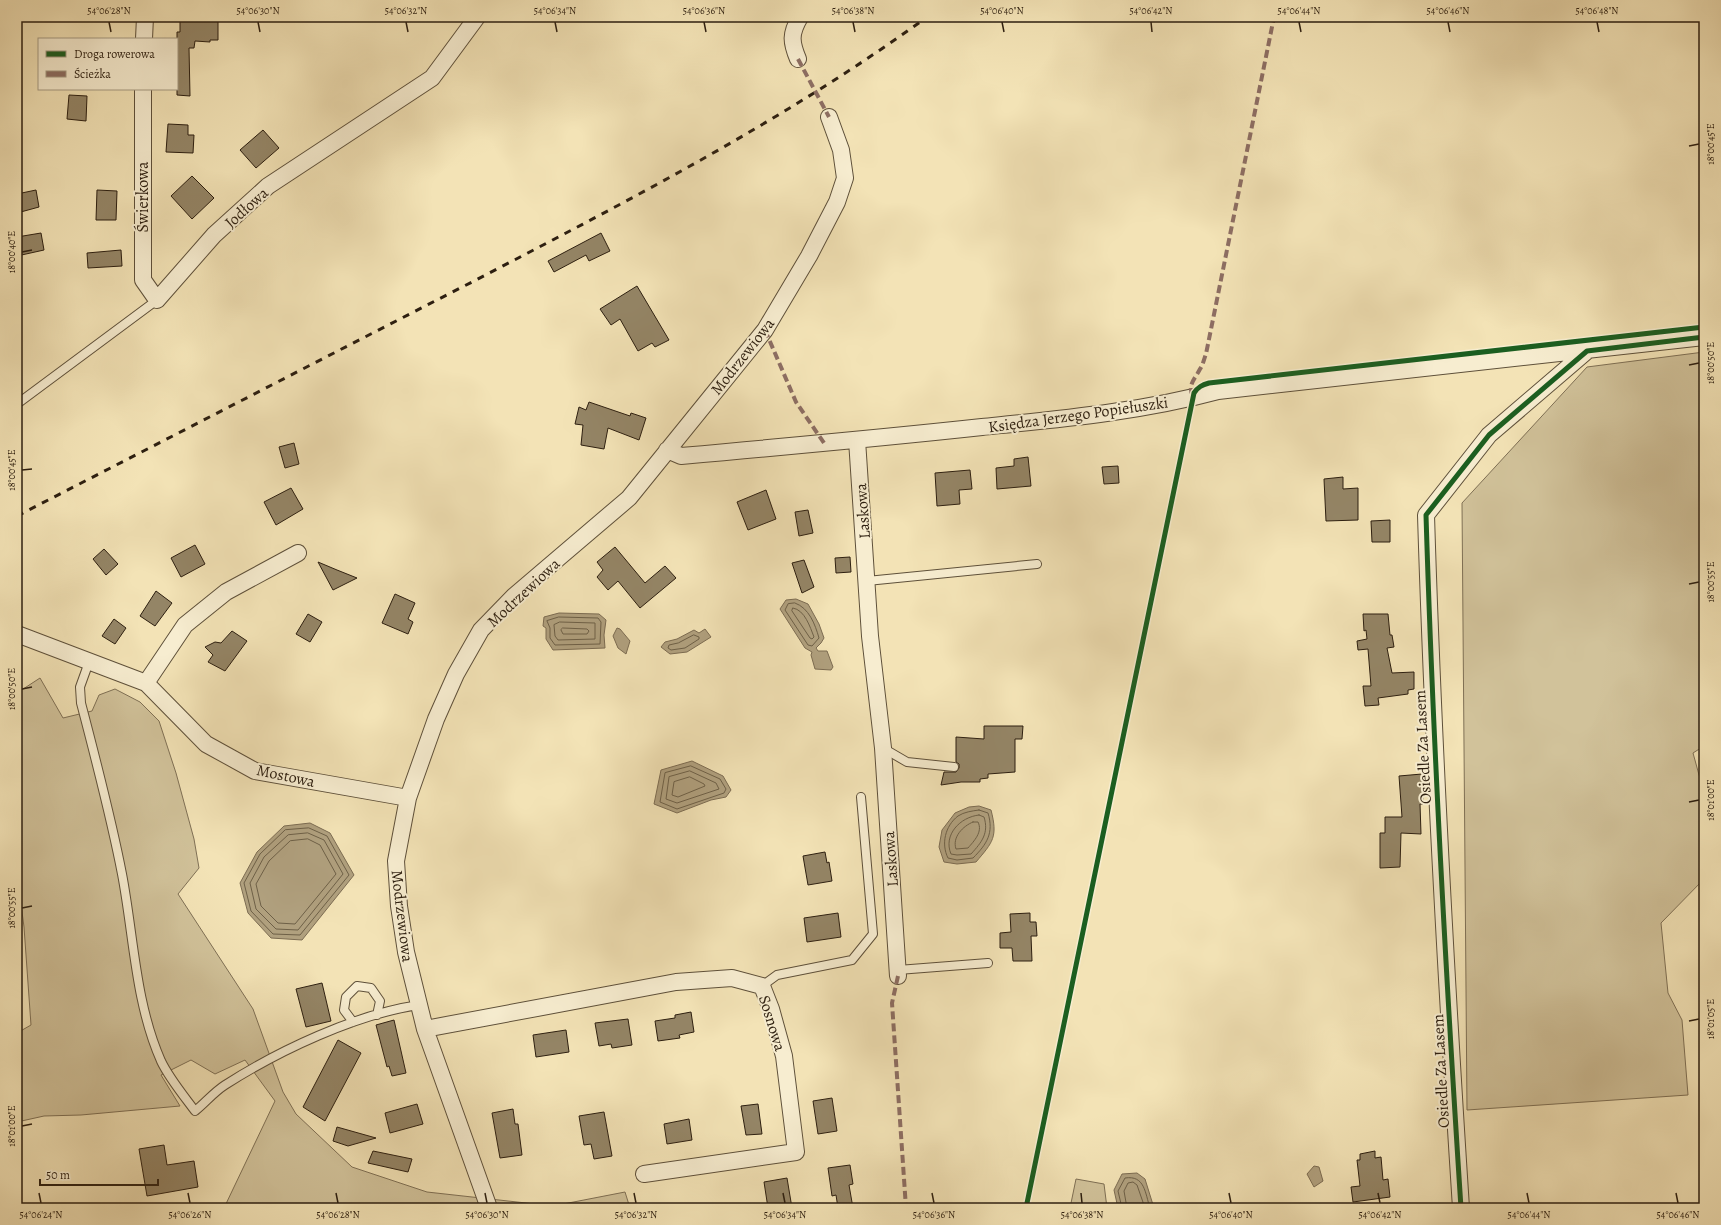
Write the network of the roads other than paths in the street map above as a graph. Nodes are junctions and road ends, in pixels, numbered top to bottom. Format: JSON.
{"nodes":[{"id":1,"x":145,"y":17,"type":"edge"},
{"id":2,"x":477,"y":17,"type":"edge"},
{"id":3,"x":800,"y":17,"type":"edge"},
{"id":4,"x":144,"y":38,"type":"edge"},
{"id":5,"x":798,"y":59,"type":"dead end"},
{"id":6,"x":143,"y":90,"type":"edge"},
{"id":7,"x":829,"y":117,"type":"dead end"},
{"id":8,"x":157,"y":300,"type":"junction"},
{"id":9,"x":1704,"y":337,"type":"edge"},
{"id":10,"x":1586,"y":351,"type":"junction"},
{"id":11,"x":17,"y":404,"type":"edge"},
{"id":12,"x":857,"y":440,"type":"junction"},
{"id":13,"x":668,"y":450,"type":"junction"},
{"id":14,"x":298,"y":553,"type":"dead end"},
{"id":15,"x":1037,"y":564,"type":"dead end"},
{"id":16,"x":866,"y":581,"type":"junction"},
{"id":17,"x":17,"y":634,"type":"edge"},
{"id":18,"x":89,"y":662,"type":"junction"},
{"id":19,"x":146,"y":683,"type":"junction"},
{"id":20,"x":883,"y":748,"type":"junction"},
{"id":21,"x":954,"y":767,"type":"dead end"},
{"id":22,"x":861,"y":797,"type":"dead end"},
{"id":23,"x":408,"y":798,"type":"junction"},
{"id":24,"x":988,"y":963,"type":"dead end"},
{"id":25,"x":898,"y":973,"type":"joint"},
{"id":26,"x":762,"y":986,"type":"junction"},
{"id":27,"x":418,"y":1005,"type":"junction"},
{"id":28,"x":377,"y":1015,"type":"junction"},
{"id":29,"x":353,"y":1022,"type":"junction"},
{"id":30,"x":425,"y":1029,"type":"junction"},
{"id":31,"x":644,"y":1174,"type":"dead end"},
{"id":32,"x":489,"y":1208,"type":"edge"},
{"id":33,"x":1461,"y":1208,"type":"edge"}],
"edges":[{"from":1,"to":4,"type":"street"},
{"from":2,"to":8,"type":"street","name":"Jodłowa"},
{"from":3,"to":5,"type":"street"},
{"from":6,"to":8,"type":"street","name":"Świerkowa"},
{"from":7,"to":13,"type":"street","name":"Modrzewiowa"},
{"from":8,"to":11,"type":"lane","name":"Jodłowa"},
{"from":9,"to":10,"type":"street","name":"Księdza Jerzego Popiełuszki"},
{"from":10,"to":12,"type":"street","name":"Księdza Jerzego Popiełuszki"},
{"from":10,"to":33,"type":"street","name":"Osiedle Za Lasem"},
{"from":12,"to":13,"type":"street","name":"Księdza Jerzego Popiełuszki"},
{"from":12,"to":16,"type":"street","name":"Laskowa"},
{"from":13,"to":23,"type":"street","name":"Modrzewiowa"},
{"from":14,"to":19,"type":"street"},
{"from":15,"to":16,"type":"lane"},
{"from":16,"to":20,"type":"street","name":"Laskowa"},
{"from":17,"to":18,"type":"street","name":"Mostowa"},
{"from":18,"to":19,"type":"street","name":"Mostowa"},
{"from":18,"to":29,"type":"lane"},
{"from":19,"to":23,"type":"street","name":"Mostowa"},
{"from":20,"to":21,"type":"lane"},
{"from":20,"to":25,"type":"street","name":"Laskowa"},
{"from":22,"to":26,"type":"lane"},
{"from":23,"to":27,"type":"street","name":"Modrzewiowa"},
{"from":24,"to":25,"type":"lane","name":"Laskowa"},
{"from":26,"to":30,"type":"street","name":"Sosnowa"},
{"from":26,"to":31,"type":"street","name":"Sosnowa"},
{"from":27,"to":28,"type":"lane"},
{"from":27,"to":30,"type":"street","name":"Modrzewiowa"},
{"from":28,"to":29,"type":"lane"},
{"from":28,"to":29,"type":"lane"},
{"from":30,"to":32,"type":"street","name":"Modrzewiowa"}]}
